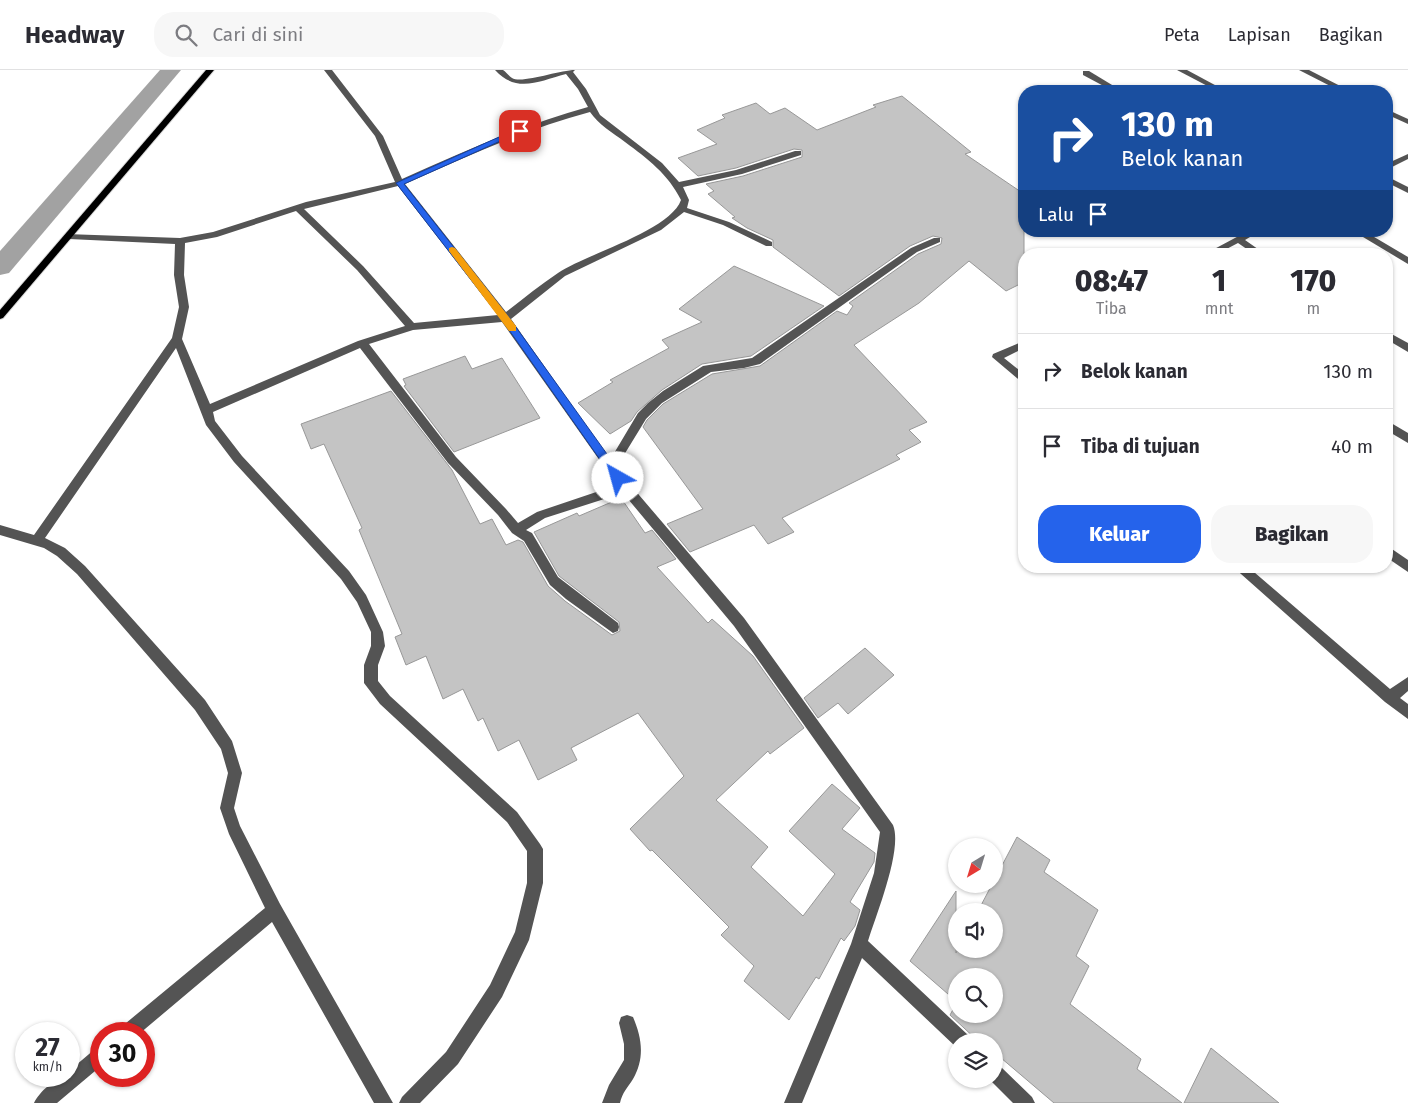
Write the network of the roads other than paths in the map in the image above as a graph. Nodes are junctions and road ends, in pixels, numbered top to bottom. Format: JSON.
{"nodes":[{"id":1,"x":210,"y":70,"type":"edge"},
{"id":2,"x":328,"y":70,"type":"edge"},
{"id":3,"x":499,"y":70,"type":"edge"},
{"id":4,"x":570,"y":70,"type":"edge"},
{"id":5,"x":1095,"y":70,"type":"edge"},
{"id":6,"x":1181,"y":70,"type":"edge"},
{"id":7,"x":1303,"y":70,"type":"edge"},
{"id":8,"x":1107,"y":85,"type":"edge"},
{"id":9,"x":1210,"y":85,"type":"edge"},
{"id":10,"x":1334,"y":85,"type":"edge"},
{"id":11,"x":591,"y":109,"type":"junction"},
{"id":12,"x":1393,"y":114,"type":"edge"},
{"id":13,"x":1408,"y":122,"type":"edge"},
{"id":14,"x":798,"y":153,"type":"dead end"},
{"id":15,"x":1408,"y":156,"type":"edge"},
{"id":16,"x":1393,"y":164,"type":"edge"},
{"id":17,"x":1393,"y":182,"type":"edge"},
{"id":18,"x":400,"y":183,"type":"junction"},
{"id":19,"x":678,"y":185,"type":"junction"},
{"id":20,"x":1408,"y":190,"type":"edge"},
{"id":21,"x":298,"y":208,"type":"junction"},
{"id":22,"x":682,"y":209,"type":"junction"},
{"id":23,"x":69,"y":236,"type":"junction"},
{"id":24,"x":1245,"y":237,"type":"edge"},
{"id":25,"x":1367,"y":237,"type":"edge"},
{"id":26,"x":937,"y":240,"type":"dead end"},
{"id":27,"x":1239,"y":240,"type":"junction"},
{"id":28,"x":180,"y":241,"type":"junction"},
{"id":29,"x":769,"y":244,"type":"dead end"},
{"id":30,"x":1222,"y":248,"type":"edge"},
{"id":31,"x":1252,"y":248,"type":"edge"},
{"id":32,"x":1385,"y":248,"type":"edge"},
{"id":33,"x":1393,"y":253,"type":"edge"},
{"id":34,"x":1408,"y":262,"type":"edge"},
{"id":35,"x":0,"y":316,"type":"edge"},
{"id":36,"x":505,"y":318,"type":"junction"},
{"id":37,"x":412,"y":327,"type":"junction"},
{"id":38,"x":1393,"y":338,"type":"edge"},
{"id":39,"x":176,"y":339,"type":"junction"},
{"id":40,"x":362,"y":343,"type":"junction"},
{"id":41,"x":1018,"y":347,"type":"edge"},
{"id":42,"x":1408,"y":348,"type":"edge"},
{"id":43,"x":1018,"y":375,"type":"edge"},
{"id":44,"x":207,"y":410,"type":"junction"},
{"id":45,"x":1393,"y":429,"type":"edge"},
{"id":46,"x":1408,"y":439,"type":"edge"},
{"id":47,"x":610,"y":469,"type":"junction"},
{"id":48,"x":626,"y":487,"type":"junction"},
{"id":49,"x":0,"y":530,"type":"edge"},
{"id":50,"x":516,"y":530,"type":"junction"},
{"id":51,"x":37,"y":540,"type":"junction"},
{"id":52,"x":1393,"y":555,"type":"edge"},
{"id":53,"x":1408,"y":567,"type":"edge"},
{"id":54,"x":1246,"y":573,"type":"edge"},
{"id":55,"x":613,"y":627,"type":"dead end"},
{"id":56,"x":1408,"y":683,"type":"edge"},
{"id":57,"x":1390,"y":698,"type":"junction"},
{"id":58,"x":1408,"y":713,"type":"edge"},
{"id":59,"x":274,"y":910,"type":"junction"},
{"id":60,"x":859,"y":944,"type":"junction"},
{"id":61,"x":140,"y":1022,"type":"edge"},
{"id":62,"x":627,"y":1023,"type":"dead end"},
{"id":63,"x":954,"y":1033,"type":"edge"},
{"id":64,"x":90,"y":1063,"type":"edge"},
{"id":65,"x":1003,"y":1081,"type":"edge"},
{"id":66,"x":43,"y":1103,"type":"edge"},
{"id":67,"x":384,"y":1103,"type":"edge"},
{"id":68,"x":408,"y":1103,"type":"edge"},
{"id":69,"x":611,"y":1103,"type":"edge"},
{"id":70,"x":793,"y":1103,"type":"edge"},
{"id":71,"x":1026,"y":1103,"type":"edge"}],
"edges":[{"from":1,"to":23,"type":"main road"},
{"from":2,"to":18,"type":"street"},
{"from":3,"to":4,"type":"street"},
{"from":4,"to":11,"type":"street"},
{"from":5,"to":8,"type":"street"},
{"from":6,"to":9,"type":"street"},
{"from":7,"to":10,"type":"street"},
{"from":11,"to":18,"type":"street"},
{"from":11,"to":19,"type":"street"},
{"from":12,"to":13,"type":"street"},
{"from":14,"to":19,"type":"street"},
{"from":15,"to":16,"type":"street"},
{"from":17,"to":20,"type":"street"},
{"from":18,"to":21,"type":"street"},
{"from":18,"to":36,"type":"street"},
{"from":19,"to":22,"type":"street"},
{"from":21,"to":28,"type":"street"},
{"from":21,"to":37,"type":"street"},
{"from":22,"to":29,"type":"street"},
{"from":22,"to":36,"type":"street"},
{"from":23,"to":28,"type":"street"},
{"from":23,"to":35,"type":"main road"},
{"from":24,"to":27,"type":"street"},
{"from":25,"to":32,"type":"street"},
{"from":26,"to":47,"type":"street"},
{"from":27,"to":30,"type":"street"},
{"from":27,"to":31,"type":"street"},
{"from":28,"to":39,"type":"street"},
{"from":33,"to":34,"type":"street"},
{"from":36,"to":37,"type":"street"},
{"from":36,"to":47,"type":"street"},
{"from":37,"to":40,"type":"street"},
{"from":38,"to":42,"type":"street"},
{"from":39,"to":44,"type":"street"},
{"from":39,"to":51,"type":"street"},
{"from":40,"to":44,"type":"street"},
{"from":40,"to":50,"type":"street"},
{"from":41,"to":43,"type":"street"},
{"from":44,"to":68,"type":"street"},
{"from":45,"to":46,"type":"street"},
{"from":47,"to":48,"type":"street"},
{"from":48,"to":50,"type":"street"},
{"from":48,"to":60,"type":"street"},
{"from":49,"to":51,"type":"street"},
{"from":50,"to":55,"type":"street"},
{"from":51,"to":59,"type":"street"},
{"from":52,"to":53,"type":"street"},
{"from":54,"to":57,"type":"street"},
{"from":56,"to":57,"type":"street"},
{"from":57,"to":58,"type":"street"},
{"from":59,"to":61,"type":"street"},
{"from":59,"to":67,"type":"street"},
{"from":60,"to":63,"type":"street"},
{"from":60,"to":70,"type":"street"},
{"from":62,"to":69,"type":"street"},
{"from":64,"to":66,"type":"street"},
{"from":65,"to":71,"type":"street"}]}
